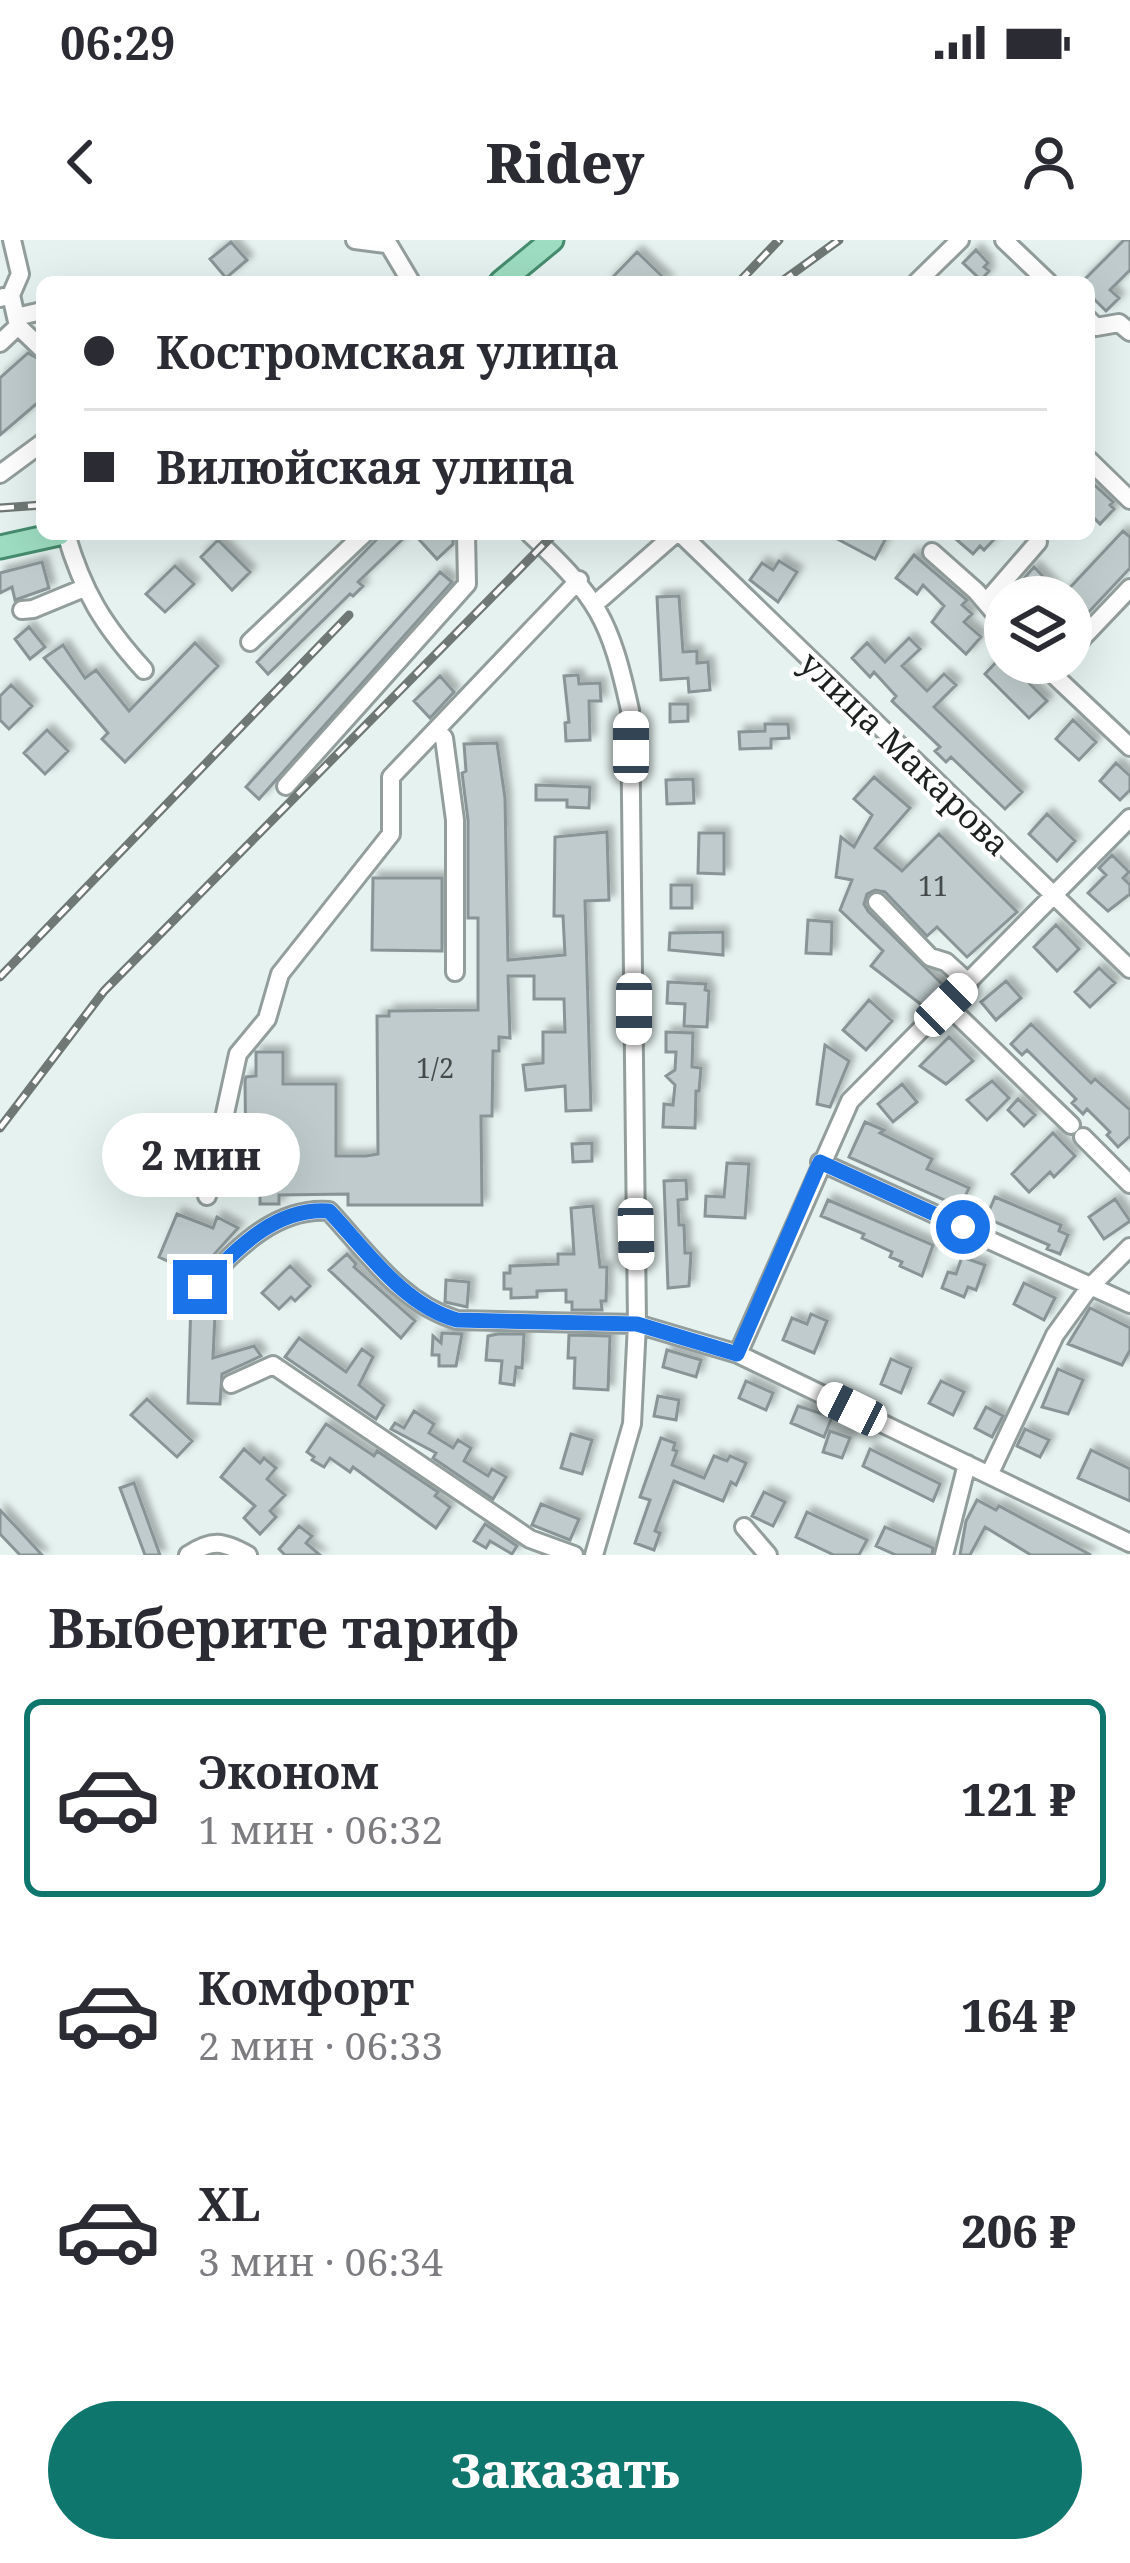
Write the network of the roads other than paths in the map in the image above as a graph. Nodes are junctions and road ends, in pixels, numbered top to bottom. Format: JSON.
{"nodes":[{"id":1,"x":12,"y":240,"type":"edge"},
{"id":2,"x":356,"y":240,"type":"edge"},
{"id":3,"x":552,"y":240,"type":"edge"},
{"id":4,"x":960,"y":240,"type":"edge"},
{"id":5,"x":1004,"y":240,"type":"edge"},
{"id":6,"x":386,"y":242,"type":"edge"},
{"id":7,"x":406,"y":276,"type":"edge"},
{"id":8,"x":508,"y":276,"type":"edge"},
{"id":9,"x":923,"y":276,"type":"edge"},
{"id":10,"x":1042,"y":276,"type":"edge"},
{"id":11,"x":6,"y":296,"type":"edge"},
{"id":12,"x":36,"y":313,"type":"edge"},
{"id":13,"x":17,"y":321,"type":"junction"},
{"id":14,"x":1095,"y":326,"type":"edge"},
{"id":15,"x":1130,"y":332,"type":"edge"},
{"id":16,"x":36,"y":342,"type":"edge"},
{"id":17,"x":0,"y":343,"type":"edge"},
{"id":18,"x":36,"y":447,"type":"edge"},
{"id":19,"x":1095,"y":466,"type":"edge"},
{"id":20,"x":0,"y":474,"type":"edge"},
{"id":21,"x":1130,"y":500,"type":"edge"},
{"id":22,"x":36,"y":540,"type":"edge"},
{"id":23,"x":65,"y":540,"type":"edge"},
{"id":24,"x":358,"y":540,"type":"edge"},
{"id":25,"x":466,"y":540,"type":"edge"},
{"id":26,"x":536,"y":540,"type":"edge"},
{"id":27,"x":671,"y":540,"type":"edge"},
{"id":28,"x":684,"y":540,"type":"edge"},
{"id":29,"x":1038,"y":542,"type":"dead end"},
{"id":30,"x":0,"y":547,"type":"edge"},
{"id":31,"x":932,"y":552,"type":"dead end"},
{"id":32,"x":1009,"y":576,"type":"edge"},
{"id":33,"x":579,"y":580,"type":"junction"},
{"id":34,"x":84,"y":588,"type":"junction"},
{"id":35,"x":1130,"y":588,"type":"edge"},
{"id":36,"x":984,"y":600,"type":"edge"},
{"id":37,"x":596,"y":604,"type":"junction"},
{"id":38,"x":22,"y":610,"type":"dead end"},
{"id":39,"x":1092,"y":628,"type":"edge"},
{"id":40,"x":250,"y":642,"type":"dead end"},
{"id":41,"x":144,"y":670,"type":"dead end"},
{"id":42,"x":1063,"y":684,"type":"edge"},
{"id":43,"x":436,"y":730,"type":"junction"},
{"id":44,"x":1130,"y":747,"type":"edge"},
{"id":45,"x":286,"y":787,"type":"dead end"},
{"id":46,"x":1130,"y":818,"type":"edge"},
{"id":47,"x":1053,"y":897,"type":"junction"},
{"id":48,"x":877,"y":902,"type":"dead end"},
{"id":49,"x":1130,"y":969,"type":"edge"},
{"id":50,"x":455,"y":972,"type":"dead end"},
{"id":51,"x":969,"y":982,"type":"junction"},
{"id":52,"x":946,"y":1005,"type":"junction"},
{"id":53,"x":820,"y":1162,"type":"junction"},
{"id":54,"x":1130,"y":1184,"type":"edge"},
{"id":55,"x":207,"y":1196,"type":"dead end"},
{"id":56,"x":963,"y":1227,"type":"dead end"},
{"id":57,"x":989,"y":1240,"type":"dead end"},
{"id":58,"x":1130,"y":1247,"type":"edge"},
{"id":59,"x":1090,"y":1286,"type":"junction"},
{"id":60,"x":200,"y":1287,"type":"dead end"},
{"id":61,"x":1130,"y":1304,"type":"edge"},
{"id":62,"x":637,"y":1324,"type":"junction"},
{"id":63,"x":737,"y":1354,"type":"junction"},
{"id":64,"x":231,"y":1384,"type":"dead end"},
{"id":65,"x":967,"y":1464,"type":"junction"},
{"id":66,"x":989,"y":1475,"type":"junction"},
{"id":67,"x":744,"y":1527,"type":"dead end"},
{"id":68,"x":1130,"y":1543,"type":"edge"},
{"id":69,"x":188,"y":1555,"type":"edge"},
{"id":70,"x":248,"y":1555,"type":"edge"},
{"id":71,"x":574,"y":1555,"type":"edge"},
{"id":72,"x":594,"y":1555,"type":"edge"},
{"id":73,"x":768,"y":1555,"type":"edge"},
{"id":74,"x":944,"y":1555,"type":"edge"}],
"edges":[{"from":1,"to":11,"type":"street"},
{"from":2,"to":6,"type":"street"},
{"from":3,"to":8,"type":"main road"},
{"from":4,"to":9,"type":"street"},
{"from":5,"to":10,"type":"street"},
{"from":6,"to":7,"type":"street"},
{"from":11,"to":13,"type":"street"},
{"from":12,"to":13,"type":"street"},
{"from":13,"to":16,"type":"street"},
{"from":13,"to":17,"type":"street"},
{"from":14,"to":15,"type":"street"},
{"from":18,"to":20,"type":"street"},
{"from":19,"to":21,"type":"street"},
{"from":22,"to":30,"type":"main road"},
{"from":23,"to":34,"type":"street"},
{"from":24,"to":40,"type":"street"},
{"from":25,"to":45,"type":"street"},
{"from":26,"to":33,"type":"street"},
{"from":27,"to":37,"type":"street"},
{"from":28,"to":47,"type":"street","name":"улица Макарова"},
{"from":29,"to":32,"type":"street"},
{"from":31,"to":36,"type":"street"},
{"from":33,"to":37,"type":"street"},
{"from":33,"to":43,"type":"street"},
{"from":34,"to":38,"type":"street"},
{"from":34,"to":41,"type":"street"},
{"from":35,"to":39,"type":"street"},
{"from":37,"to":62,"type":"street"},
{"from":42,"to":44,"type":"street"},
{"from":43,"to":50,"type":"street"},
{"from":43,"to":55,"type":"street"},
{"from":46,"to":47,"type":"street"},
{"from":47,"to":49,"type":"street","name":"улица Макарова"},
{"from":47,"to":51,"type":"street"},
{"from":48,"to":51,"type":"street"},
{"from":51,"to":52,"type":"street"},
{"from":52,"to":53,"type":"street"},
{"from":52,"to":54,"type":"street"},
{"from":53,"to":56,"type":"street"},
{"from":53,"to":63,"type":"street"},
{"from":57,"to":59,"type":"street"},
{"from":58,"to":59,"type":"street"},
{"from":59,"to":61,"type":"street"},
{"from":59,"to":66,"type":"street"},
{"from":60,"to":62,"type":"street"},
{"from":62,"to":63,"type":"street"},
{"from":62,"to":72,"type":"street"},
{"from":63,"to":65,"type":"street"},
{"from":64,"to":71,"type":"street"},
{"from":65,"to":66,"type":"street"},
{"from":65,"to":74,"type":"street"},
{"from":66,"to":68,"type":"street"},
{"from":67,"to":73,"type":"street"},
{"from":69,"to":70,"type":"street"}]}
